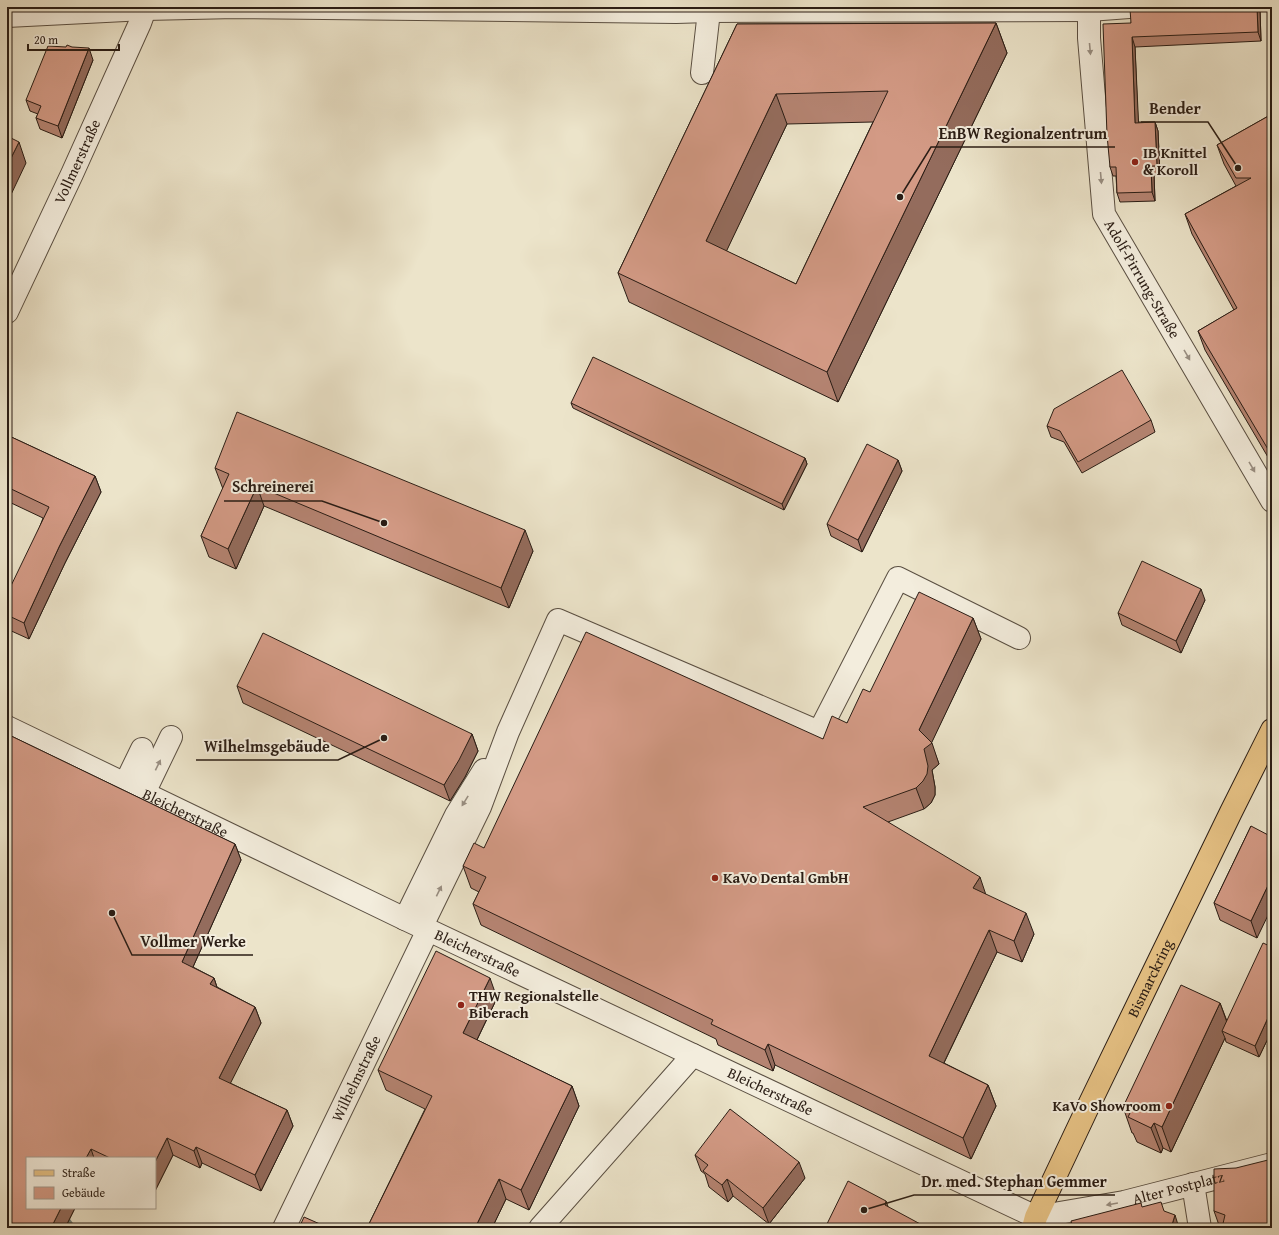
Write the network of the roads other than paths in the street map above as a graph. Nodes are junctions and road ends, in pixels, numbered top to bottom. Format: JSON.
{"nodes":[{"id":1,"x":1129,"y":7,"type":"edge"},
{"id":2,"x":1089,"y":8,"type":"edge"},
{"id":3,"x":145,"y":9,"type":"junction"},
{"id":4,"x":676,"y":10,"type":"edge"},
{"id":5,"x":709,"y":11,"type":"junction"},
{"id":6,"x":7,"y":16,"type":"edge"},
{"id":7,"x":702,"y":73,"type":"dead end"},
{"id":8,"x":7,"y":312,"type":"edge"},
{"id":9,"x":1272,"y":501,"type":"edge"},
{"id":10,"x":1020,"y":638,"type":"dead end"},
{"id":11,"x":7,"y":727,"type":"edge"},
{"id":12,"x":1272,"y":730,"type":"edge"},
{"id":13,"x":172,"y":737,"type":"dead end"},
{"id":14,"x":142,"y":749,"type":"dead end"},
{"id":15,"x":125,"y":784,"type":"junction"},
{"id":16,"x":144,"y":793,"type":"junction"},
{"id":17,"x":418,"y":925,"type":"junction"},
{"id":18,"x":693,"y":1055,"type":"junction"},
{"id":19,"x":1272,"y":1164,"type":"edge"},
{"id":20,"x":1193,"y":1184,"type":"junction"},
{"id":21,"x":1035,"y":1223,"type":"edge"},
{"id":22,"x":284,"y":1228,"type":"edge"},
{"id":23,"x":540,"y":1228,"type":"edge"},
{"id":24,"x":1200,"y":1228,"type":"edge"}],
"edges":[{"from":1,"to":2,"type":"street"},
{"from":2,"to":5,"type":"street"},
{"from":2,"to":9,"type":"street","name":"Adolf-Pirrung-Straße","one_way":true},
{"from":3,"to":4,"type":"street"},
{"from":3,"to":6,"type":"street"},
{"from":3,"to":8,"type":"street","name":"Vollmerstraße"},
{"from":4,"to":5,"type":"street"},
{"from":5,"to":7,"type":"street"},
{"from":10,"to":17,"type":"street","name":"Wilhelmstraße"},
{"from":11,"to":15,"type":"street","name":"Bleicherstraße"},
{"from":12,"to":21,"type":"main road","name":"Bismarckring"},
{"from":16,"to":13,"type":"street","one_way":true},
{"from":14,"to":15,"type":"street"},
{"from":15,"to":16,"type":"street","name":"Bleicherstraße"},
{"from":16,"to":17,"type":"street","name":"Bleicherstraße"},
{"from":17,"to":18,"type":"street","name":"Bleicherstraße"},
{"from":17,"to":22,"type":"street","name":"Wilhelmstraße"},
{"from":18,"to":21,"type":"street","name":"Bleicherstraße"},
{"from":18,"to":23,"type":"street"},
{"from":19,"to":20,"type":"street","name":"Alter Postplatz"},
{"from":20,"to":21,"type":"street","name":"Alter Postplatz","one_way":true},
{"from":20,"to":24,"type":"street"}]}
